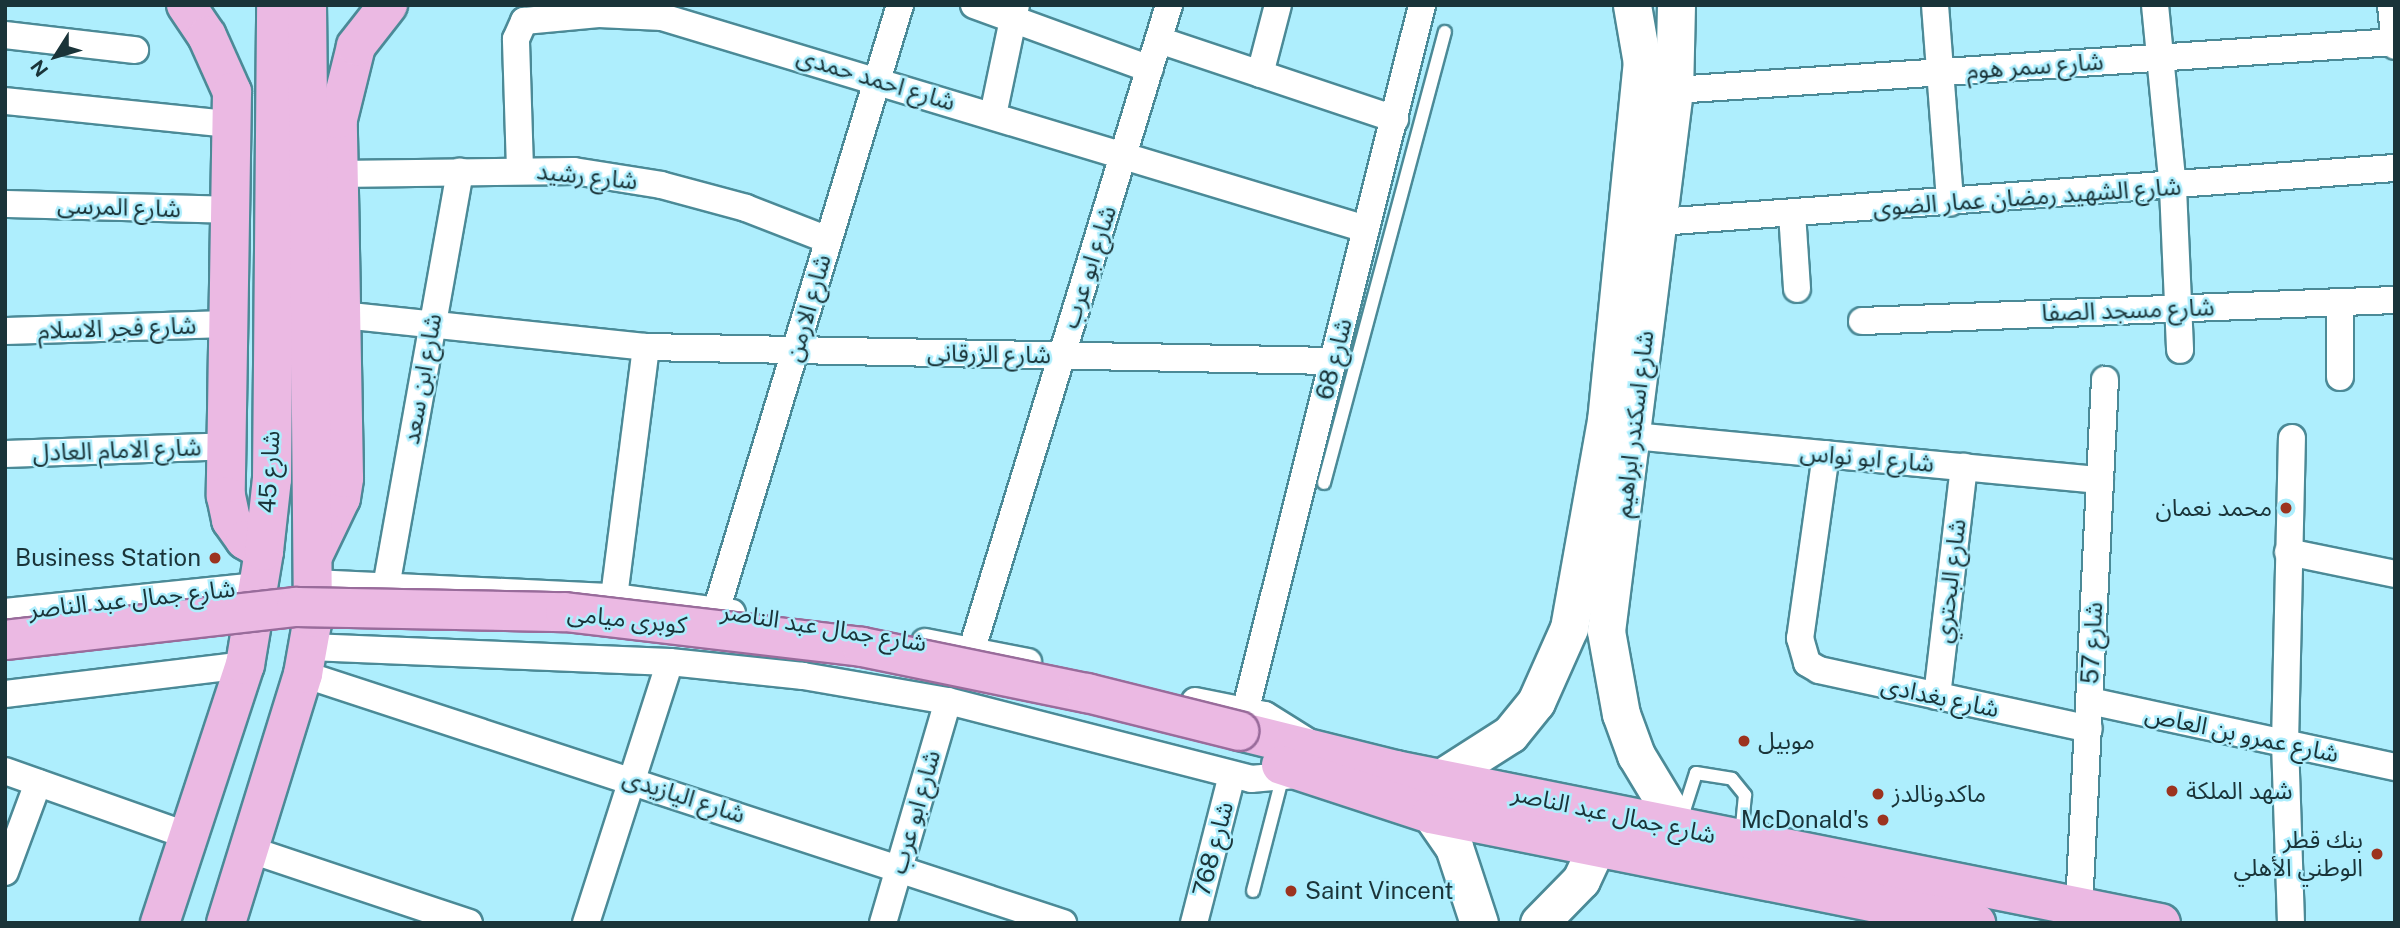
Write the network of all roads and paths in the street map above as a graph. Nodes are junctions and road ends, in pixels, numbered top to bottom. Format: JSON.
{"nodes":[{"id":1,"x":186,"y":5,"type":"edge"},
{"id":2,"x":276,"y":5,"type":"edge"},
{"id":3,"x":307,"y":5,"type":"edge"},
{"id":4,"x":388,"y":5,"type":"edge"},
{"id":5,"x":900,"y":5,"type":"edge"},
{"id":6,"x":974,"y":5,"type":"edge"},
{"id":7,"x":1169,"y":5,"type":"edge"},
{"id":8,"x":1278,"y":5,"type":"edge"},
{"id":9,"x":1422,"y":5,"type":"edge"},
{"id":10,"x":1632,"y":5,"type":"edge"},
{"id":11,"x":1676,"y":5,"type":"edge"},
{"id":12,"x":1935,"y":5,"type":"edge"},
{"id":13,"x":2155,"y":5,"type":"edge"},
{"id":14,"x":2391,"y":5,"type":"edge"},
{"id":15,"x":1014,"y":12,"type":"edge"},
{"id":16,"x":1445,"y":32,"type":"dead end"},
{"id":17,"x":5,"y":35,"type":"edge"},
{"id":18,"x":1159,"y":40,"type":"junction"},
{"id":19,"x":2395,"y":43,"type":"edge"},
{"id":20,"x":135,"y":50,"type":"dead end"},
{"id":21,"x":2160,"y":58,"type":"junction"},
{"id":22,"x":1150,"y":69,"type":"junction"},
{"id":23,"x":1664,"y":71,"type":"junction"},
{"id":24,"x":1940,"y":72,"type":"junction"},
{"id":25,"x":1260,"y":74,"type":"junction"},
{"id":26,"x":877,"y":79,"type":"junction"},
{"id":27,"x":5,"y":101,"type":"edge"},
{"id":28,"x":993,"y":116,"type":"junction"},
{"id":29,"x":236,"y":125,"type":"junction"},
{"id":30,"x":1400,"y":133,"type":"junction"},
{"id":31,"x":1125,"y":155,"type":"junction"},
{"id":32,"x":2395,"y":168,"type":"edge"},
{"id":33,"x":520,"y":169,"type":"junction"},
{"id":34,"x":460,"y":172,"type":"junction"},
{"id":35,"x":337,"y":174,"type":"junction"},
{"id":36,"x":2173,"y":188,"type":"junction"},
{"id":37,"x":1950,"y":202,"type":"junction"},
{"id":38,"x":5,"y":204,"type":"edge"},
{"id":39,"x":233,"y":210,"type":"junction"},
{"id":40,"x":1792,"y":213,"type":"junction"},
{"id":41,"x":1659,"y":222,"type":"junction"},
{"id":42,"x":1366,"y":229,"type":"junction"},
{"id":43,"x":828,"y":240,"type":"junction"},
{"id":44,"x":1797,"y":289,"type":"dead end"},
{"id":45,"x":2395,"y":300,"type":"edge"},
{"id":46,"x":2340,"y":302,"type":"junction"},
{"id":47,"x":2178,"y":308,"type":"junction"},
{"id":48,"x":342,"y":315,"type":"junction"},
{"id":49,"x":433,"y":321,"type":"junction"},
{"id":50,"x":1862,"y":321,"type":"dead end"},
{"id":51,"x":229,"y":324,"type":"junction"},
{"id":52,"x":5,"y":331,"type":"edge"},
{"id":53,"x":646,"y":347,"type":"junction"},
{"id":54,"x":796,"y":350,"type":"junction"},
{"id":55,"x":2180,"y":350,"type":"dead end"},
{"id":56,"x":1061,"y":356,"type":"junction"},
{"id":57,"x":1333,"y":362,"type":"junction"},
{"id":58,"x":2340,"y":377,"type":"dead end"},
{"id":59,"x":2105,"y":380,"type":"dead end"},
{"id":60,"x":1334,"y":402,"type":"junction"},
{"id":61,"x":1633,"y":436,"type":"junction"},
{"id":62,"x":2292,"y":438,"type":"dead end"},
{"id":63,"x":229,"y":446,"type":"junction"},
{"id":64,"x":5,"y":454,"type":"edge"},
{"id":65,"x":1826,"y":454,"type":"junction"},
{"id":66,"x":1964,"y":467,"type":"junction"},
{"id":67,"x":2100,"y":480,"type":"junction"},
{"id":68,"x":1324,"y":483,"type":"dead end"},
{"id":69,"x":2288,"y":552,"type":"junction"},
{"id":70,"x":261,"y":568,"type":"junction"},
{"id":71,"x":312,"y":571,"type":"junction"},
{"id":72,"x":2395,"y":574,"type":"edge"},
{"id":73,"x":386,"y":586,"type":"junction"},
{"id":74,"x":614,"y":597,"type":"junction"},
{"id":75,"x":716,"y":611,"type":"junction"},
{"id":76,"x":5,"y":612,"type":"edge"},
{"id":77,"x":5,"y":640,"type":"edge"},
{"id":78,"x":972,"y":649,"type":"junction"},
{"id":79,"x":306,"y":661,"type":"junction"},
{"id":80,"x":670,"y":662,"type":"junction"},
{"id":81,"x":5,"y":664,"type":"edge"},
{"id":82,"x":245,"y":665,"type":"junction"},
{"id":83,"x":5,"y":694,"type":"edge"},
{"id":84,"x":1937,"y":696,"type":"junction"},
{"id":85,"x":948,"y":701,"type":"junction"},
{"id":86,"x":2090,"y":701,"type":"junction"},
{"id":87,"x":2088,"y":729,"type":"junction"},
{"id":88,"x":1236,"y":742,"type":"junction"},
{"id":89,"x":2285,"y":744,"type":"junction"},
{"id":90,"x":2395,"y":767,"type":"edge"},
{"id":91,"x":1302,"y":768,"type":"junction"},
{"id":92,"x":5,"y":771,"type":"edge"},
{"id":93,"x":1441,"y":778,"type":"junction"},
{"id":94,"x":634,"y":779,"type":"junction"},
{"id":95,"x":38,"y":783,"type":"junction"},
{"id":96,"x":1431,"y":814,"type":"junction"},
{"id":97,"x":1680,"y":828,"type":"junction"},
{"id":98,"x":189,"y":836,"type":"junction"},
{"id":99,"x":1741,"y":840,"type":"junction"},
{"id":100,"x":248,"y":849,"type":"junction"},
{"id":101,"x":1595,"y":850,"type":"junction"},
{"id":102,"x":899,"y":867,"type":"junction"},
{"id":103,"x":5,"y":872,"type":"edge"},
{"id":104,"x":1253,"y":891,"type":"dead end"},
{"id":105,"x":2079,"y":907,"type":"junction"},
{"id":106,"x":160,"y":923,"type":"edge"},
{"id":107,"x":226,"y":923,"type":"edge"},
{"id":108,"x":469,"y":923,"type":"edge"},
{"id":109,"x":586,"y":923,"type":"edge"},
{"id":110,"x":883,"y":923,"type":"edge"},
{"id":111,"x":1063,"y":923,"type":"edge"},
{"id":112,"x":1194,"y":923,"type":"edge"},
{"id":113,"x":1479,"y":923,"type":"edge"},
{"id":114,"x":1539,"y":923,"type":"edge"},
{"id":115,"x":1976,"y":923,"type":"edge"},
{"id":116,"x":2161,"y":923,"type":"edge"},
{"id":117,"x":2291,"y":923,"type":"edge"}],
"edges":[{"from":1,"to":29,"type":"main road"},
{"from":2,"to":70,"type":"main road","name":"شارع 45"},
{"from":3,"to":71,"type":"main road","name":"شارع 45"},
{"from":4,"to":35,"type":"main road"},
{"from":5,"to":26,"type":"street","name":"شارع الارمن"},
{"from":6,"to":15,"type":"street"},
{"from":7,"to":18,"type":"street","name":"شارع ابو عرب"},
{"from":8,"to":25,"type":"street"},
{"from":9,"to":30,"type":"street","name":"شارع 68"},
{"from":10,"to":23,"type":"street","name":"شارع اسكندر ابراهيم"},
{"from":11,"to":23,"type":"street","name":"شارع اسكندر ابراهيم"},
{"from":12,"to":24,"type":"street"},
{"from":13,"to":21,"type":"street"},
{"from":14,"to":19,"type":"street"},
{"from":15,"to":22,"type":"street"},
{"from":15,"to":28,"type":"street"},
{"from":16,"to":30,"type":"lane"},
{"from":17,"to":20,"type":"street"},
{"from":18,"to":22,"type":"street","name":"شارع ابو عرب"},
{"from":18,"to":25,"type":"street"},
{"from":19,"to":21,"type":"street","name":"شارع سمر هوم"},
{"from":21,"to":24,"type":"street","name":"شارع سمر هوم"},
{"from":21,"to":36,"type":"street"},
{"from":22,"to":31,"type":"street","name":"شارع ابو عرب"},
{"from":23,"to":24,"type":"street","name":"شارع سمر هوم"},
{"from":23,"to":41,"type":"street","name":"شارع اسكندر ابراهيم"},
{"from":23,"to":93,"type":"street","name":"شارع اسكندر ابراهيم"},
{"from":24,"to":37,"type":"street"},
{"from":25,"to":30,"type":"street"},
{"from":26,"to":28,"type":"street","name":"شارع احمد حمدى"},
{"from":26,"to":33,"type":"street","name":"شارع احمد حمدى"},
{"from":26,"to":43,"type":"street","name":"شارع الارمن"},
{"from":27,"to":29,"type":"street"},
{"from":28,"to":31,"type":"street","name":"شارع احمد حمدى"},
{"from":29,"to":39,"type":"main road"},
{"from":30,"to":42,"type":"street","name":"شارع 68"},
{"from":30,"to":60,"type":"lane"},
{"from":31,"to":42,"type":"street","name":"شارع احمد حمدى"},
{"from":31,"to":56,"type":"street","name":"شارع ابو عرب"},
{"from":32,"to":36,"type":"street","name":"شارع الشهيد رمضان عمار الضوى"},
{"from":33,"to":34,"type":"street","name":"شارع رشيد"},
{"from":33,"to":43,"type":"street","name":"شارع رشيد"},
{"from":34,"to":35,"type":"street","name":"شارع رشيد"},
{"from":34,"to":49,"type":"street","name":"شارع ابن سعد"},
{"from":35,"to":48,"type":"main road"},
{"from":36,"to":37,"type":"street","name":"شارع الشهيد رمضان عمار الضوى"},
{"from":36,"to":47,"type":"street"},
{"from":37,"to":40,"type":"street","name":"شارع الشهيد رمضان عمار الضوى"},
{"from":38,"to":39,"type":"street","name":"شارع المرسى"},
{"from":39,"to":51,"type":"main road"},
{"from":40,"to":41,"type":"street","name":"شارع الشهيد رمضان عمار الضوى"},
{"from":40,"to":44,"type":"street"},
{"from":41,"to":61,"type":"street","name":"شارع اسكندر ابراهيم"},
{"from":42,"to":57,"type":"street","name":"شارع 68"},
{"from":43,"to":54,"type":"street","name":"شارع الارمن"},
{"from":45,"to":46,"type":"street","name":"شارع مسجد الصفا"},
{"from":46,"to":47,"type":"street","name":"شارع مسجد الصفا"},
{"from":46,"to":58,"type":"street"},
{"from":47,"to":50,"type":"street","name":"شارع مسجد الصفا"},
{"from":47,"to":55,"type":"street"},
{"from":48,"to":49,"type":"street","name":"شارع الزرقانى"},
{"from":48,"to":71,"type":"main road"},
{"from":49,"to":53,"type":"street","name":"شارع الزرقانى"},
{"from":49,"to":73,"type":"street","name":"شارع ابن سعد"},
{"from":51,"to":52,"type":"street","name":"شارع فجر الاسلام"},
{"from":51,"to":63,"type":"main road"},
{"from":53,"to":54,"type":"street","name":"شارع الزرقانى"},
{"from":53,"to":74,"type":"street"},
{"from":54,"to":56,"type":"street","name":"شارع الزرقانى"},
{"from":54,"to":75,"type":"street","name":"شارع الارمن"},
{"from":56,"to":57,"type":"street","name":"شارع الزرقانى"},
{"from":56,"to":78,"type":"street","name":"شارع ابو عرب"},
{"from":57,"to":60,"type":"street","name":"شارع 68"},
{"from":59,"to":67,"type":"street","name":"شارع 57"},
{"from":60,"to":68,"type":"lane"},
{"from":60,"to":88,"type":"street","name":"شارع 68"},
{"from":61,"to":65,"type":"street","name":"شارع ابو نواس"},
{"from":61,"to":97,"type":"street","name":"شارع اسكندر ابراهيم"},
{"from":62,"to":69,"type":"street"},
{"from":63,"to":64,"type":"street","name":"شارع الامام العادل"},
{"from":63,"to":70,"type":"main road"},
{"from":65,"to":66,"type":"street","name":"شارع ابو نواس"},
{"from":65,"to":84,"type":"street","name":"شارع بغدادى"},
{"from":66,"to":67,"type":"street","name":"شارع ابو نواس"},
{"from":66,"to":84,"type":"street","name":"شارع البحتري"},
{"from":67,"to":86,"type":"street","name":"شارع 57"},
{"from":69,"to":72,"type":"street"},
{"from":69,"to":89,"type":"street"},
{"from":70,"to":76,"type":"street","name":"شارع جمال عبد الناصر"},
{"from":70,"to":82,"type":"main road","name":"شارع 45"},
{"from":71,"to":73,"type":"street","name":"شارع جمال عبد الناصر"},
{"from":71,"to":79,"type":"main road","name":"شارع 45"},
{"from":73,"to":74,"type":"street","name":"شارع جمال عبد الناصر"},
{"from":74,"to":75,"type":"street","name":"شارع جمال عبد الناصر"},
{"from":75,"to":78,"type":"street","name":"شارع جمال عبد الناصر"},
{"from":77,"to":88,"type":"main road","name":"كوبرى ميامى","bridge":true},
{"from":78,"to":88,"type":"street","name":"شارع جمال عبد الناصر"},
{"from":79,"to":80,"type":"street","name":"شارع جمال عبد الناصر"},
{"from":79,"to":94,"type":"street","name":"شارع اليازيدى"},
{"from":79,"to":100,"type":"main road","name":"شارع 45"},
{"from":80,"to":85,"type":"street","name":"شارع جمال عبد الناصر"},
{"from":80,"to":94,"type":"street"},
{"from":81,"to":88,"type":"main road","name":"كوبرى ميامى"},
{"from":82,"to":83,"type":"street"},
{"from":82,"to":98,"type":"main road","name":"شارع 45"},
{"from":84,"to":87,"type":"street","name":"شارع بغدادى"},
{"from":85,"to":88,"type":"street","name":"شارع جمال عبد الناصر"},
{"from":85,"to":102,"type":"street","name":"شارع ابو عرب"},
{"from":86,"to":87,"type":"street","name":"شارع 57"},
{"from":86,"to":89,"type":"street","name":"شارع عمرو بن العاص"},
{"from":87,"to":105,"type":"street","name":"شارع 57"},
{"from":88,"to":91,"type":"main road","name":"شارع جمال عبد الناصر"},
{"from":88,"to":112,"type":"street","name":"شارع 768"},
{"from":89,"to":90,"type":"street","name":"شارع عمرو بن العاص"},
{"from":89,"to":117,"type":"street"},
{"from":91,"to":93,"type":"main road","name":"شارع جمال عبد الناصر"},
{"from":91,"to":96,"type":"main road","name":"شارع جمال عبد الناصر"},
{"from":91,"to":104,"type":"lane"},
{"from":92,"to":95,"type":"street"},
{"from":93,"to":97,"type":"main road","name":"شارع جمال عبد الناصر"},
{"from":94,"to":102,"type":"street","name":"شارع اليازيدى"},
{"from":94,"to":109,"type":"street"},
{"from":95,"to":98,"type":"street"},
{"from":95,"to":103,"type":"street"},
{"from":96,"to":101,"type":"main road","name":"شارع جمال عبد الناصر"},
{"from":96,"to":113,"type":"street"},
{"from":97,"to":99,"type":"main road","name":"شارع جمال عبد الناصر"},
{"from":97,"to":99,"type":"lane"},
{"from":98,"to":106,"type":"main road","name":"شارع 45"},
{"from":99,"to":105,"type":"main road","name":"شارع جمال عبد الناصر"},
{"from":100,"to":107,"type":"main road","name":"شارع 45"},
{"from":100,"to":108,"type":"street"},
{"from":101,"to":114,"type":"street"},
{"from":101,"to":115,"type":"main road","name":"شارع جمال عبد الناصر"},
{"from":102,"to":110,"type":"street","name":"شارع ابو عرب"},
{"from":102,"to":111,"type":"street","name":"شارع اليازيدى"},
{"from":105,"to":116,"type":"main road","name":"شارع جمال عبد الناصر"}]}
